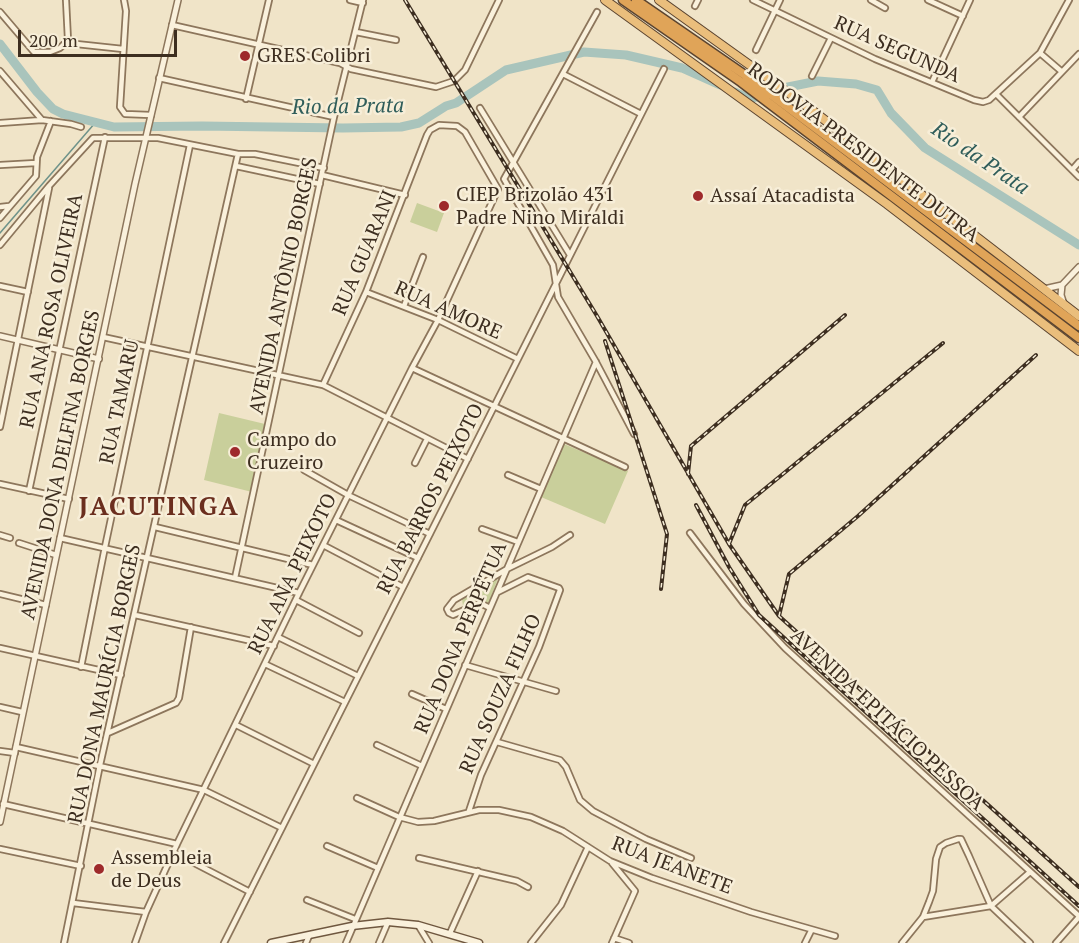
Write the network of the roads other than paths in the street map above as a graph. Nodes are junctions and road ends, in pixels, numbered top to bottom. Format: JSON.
{"nodes":[{"id":1,"x":66,"y":0,"type":"edge"},
{"id":2,"x":124,"y":0,"type":"edge"},
{"id":3,"x":178,"y":0,"type":"edge"},
{"id":4,"x":269,"y":0,"type":"edge"},
{"id":5,"x":350,"y":0,"type":"edge"},
{"id":6,"x":499,"y":0,"type":"edge"},
{"id":7,"x":605,"y":0,"type":"edge"},
{"id":8,"x":623,"y":0,"type":"edge"},
{"id":9,"x":636,"y":0,"type":"edge"},
{"id":10,"x":659,"y":0,"type":"edge"},
{"id":11,"x":753,"y":0,"type":"edge"},
{"id":12,"x":780,"y":0,"type":"edge"},
{"id":13,"x":871,"y":0,"type":"edge"},
{"id":14,"x":928,"y":0,"type":"edge"},
{"id":15,"x":970,"y":0,"type":"edge"},
{"id":16,"x":1069,"y":0,"type":"edge"},
{"id":17,"x":363,"y":1,"type":"edge"},
{"id":18,"x":885,"y":8,"type":"dead end"},
{"id":19,"x":774,"y":11,"type":"junction"},
{"id":20,"x":0,"y":12,"type":"edge"},
{"id":21,"x":597,"y":12,"type":"dead end"},
{"id":22,"x":963,"y":16,"type":"junction"},
{"id":23,"x":172,"y":26,"type":"junction"},
{"id":24,"x":356,"y":32,"type":"junction"},
{"id":25,"x":831,"y":38,"type":"junction"},
{"id":26,"x":396,"y":40,"type":"dead end"},
{"id":27,"x":67,"y":43,"type":"junction"},
{"id":28,"x":258,"y":46,"type":"junction"},
{"id":29,"x":123,"y":50,"type":"junction"},
{"id":30,"x":756,"y":50,"type":"dead end"},
{"id":31,"x":1040,"y":53,"type":"junction"},
{"id":32,"x":1079,"y":54,"type":"edge"},
{"id":33,"x":346,"y":66,"type":"junction"},
{"id":34,"x":664,"y":69,"type":"dead end"},
{"id":35,"x":0,"y":70,"type":"edge"},
{"id":36,"x":1061,"y":71,"type":"junction"},
{"id":37,"x":563,"y":74,"type":"junction"},
{"id":38,"x":812,"y":76,"type":"dead end"},
{"id":39,"x":159,"y":78,"type":"junction"},
{"id":40,"x":743,"y":79,"type":"junction"},
{"id":41,"x":7,"y":80,"type":"junction"},
{"id":42,"x":0,"y":81,"type":"edge"},
{"id":43,"x":932,"y":82,"type":"junction"},
{"id":44,"x":996,"y":94,"type":"junction"},
{"id":45,"x":246,"y":99,"type":"junction"},
{"id":46,"x":779,"y":105,"type":"junction"},
{"id":47,"x":480,"y":108,"type":"dead end"},
{"id":48,"x":641,"y":114,"type":"junction"},
{"id":49,"x":150,"y":117,"type":"junction"},
{"id":50,"x":1019,"y":117,"type":"junction"},
{"id":51,"x":42,"y":120,"type":"junction"},
{"id":52,"x":334,"y":120,"type":"junction"},
{"id":53,"x":51,"y":121,"type":"junction"},
{"id":54,"x":0,"y":123,"type":"edge"},
{"id":55,"x":81,"y":128,"type":"dead end"},
{"id":56,"x":146,"y":135,"type":"junction"},
{"id":57,"x":105,"y":137,"type":"junction"},
{"id":58,"x":190,"y":145,"type":"junction"},
{"id":59,"x":238,"y":154,"type":"junction"},
{"id":60,"x":1079,"y":162,"type":"edge"},
{"id":61,"x":36,"y":163,"type":"junction"},
{"id":62,"x":0,"y":165,"type":"edge"},
{"id":63,"x":513,"y":165,"type":"junction"},
{"id":64,"x":236,"y":166,"type":"junction"},
{"id":65,"x":324,"y":168,"type":"junction"},
{"id":66,"x":1072,"y":170,"type":"junction"},
{"id":67,"x":322,"y":175,"type":"junction"},
{"id":68,"x":1079,"y":177,"type":"edge"},
{"id":69,"x":320,"y":184,"type":"junction"},
{"id":70,"x":49,"y":186,"type":"junction"},
{"id":71,"x":498,"y":189,"type":"joint"},
{"id":72,"x":405,"y":195,"type":"junction"},
{"id":73,"x":9,"y":206,"type":"junction"},
{"id":74,"x":0,"y":207,"type":"edge"},
{"id":75,"x":30,"y":209,"type":"junction"},
{"id":76,"x":44,"y":212,"type":"junction"},
{"id":77,"x":0,"y":218,"type":"edge"},
{"id":78,"x":0,"y":245,"type":"edge"},
{"id":79,"x":570,"y":255,"type":"junction"},
{"id":80,"x":423,"y":257,"type":"dead end"},
{"id":81,"x":1079,"y":267,"type":"edge"},
{"id":82,"x":555,"y":282,"type":"junction"},
{"id":83,"x":1062,"y":285,"type":"junction"},
{"id":84,"x":0,"y":286,"type":"edge"},
{"id":85,"x":1044,"y":289,"type":"junction"},
{"id":86,"x":28,"y":292,"type":"junction"},
{"id":87,"x":366,"y":292,"type":"junction"},
{"id":88,"x":1064,"y":304,"type":"junction"},
{"id":89,"x":404,"y":306,"type":"junction"},
{"id":90,"x":1079,"y":316,"type":"edge"},
{"id":91,"x":438,"y":320,"type":"junction"},
{"id":92,"x":1079,"y":327,"type":"edge"},
{"id":93,"x":0,"y":336,"type":"edge"},
{"id":94,"x":103,"y":337,"type":"junction"},
{"id":95,"x":1079,"y":338,"type":"edge"},
{"id":96,"x":19,"y":340,"type":"junction"},
{"id":97,"x":147,"y":345,"type":"junction"},
{"id":98,"x":58,"y":350,"type":"junction"},
{"id":99,"x":1079,"y":351,"type":"edge"},
{"id":100,"x":192,"y":356,"type":"junction"},
{"id":101,"x":99,"y":359,"type":"junction"},
{"id":102,"x":518,"y":359,"type":"junction"},
{"id":103,"x":596,"y":362,"type":"junction"},
{"id":104,"x":412,"y":368,"type":"junction"},
{"id":105,"x":280,"y":376,"type":"junction"},
{"id":106,"x":323,"y":386,"type":"junction"},
{"id":107,"x":0,"y":393,"type":"edge"},
{"id":108,"x":7,"y":395,"type":"junction"},
{"id":109,"x":494,"y":406,"type":"junction"},
{"id":110,"x":387,"y":418,"type":"junction"},
{"id":111,"x":0,"y":427,"type":"edge"},
{"id":112,"x":634,"y":434,"type":"dead end"},
{"id":113,"x":563,"y":438,"type":"junction"},
{"id":114,"x":427,"y":439,"type":"junction"},
{"id":115,"x":468,"y":459,"type":"junction"},
{"id":116,"x":415,"y":462,"type":"dead end"},
{"id":117,"x":625,"y":467,"type":"dead end"},
{"id":118,"x":304,"y":470,"type":"dead end"},
{"id":119,"x":508,"y":475,"type":"dead end"},
{"id":120,"x":0,"y":484,"type":"edge"},
{"id":121,"x":541,"y":489,"type":"junction"},
{"id":122,"x":29,"y":491,"type":"junction"},
{"id":123,"x":348,"y":495,"type":"junction"},
{"id":124,"x":69,"y":499,"type":"junction"},
{"id":125,"x":336,"y":520,"type":"junction"},
{"id":126,"x":155,"y":527,"type":"junction"},
{"id":127,"x":482,"y":529,"type":"dead end"},
{"id":128,"x":690,"y":533,"type":"dead end"},
{"id":129,"x":430,"y":534,"type":"junction"},
{"id":130,"x":0,"y":535,"type":"edge"},
{"id":131,"x":570,"y":535,"type":"dead end"},
{"id":132,"x":10,"y":538,"type":"dead end"},
{"id":133,"x":60,"y":538,"type":"junction"},
{"id":134,"x":518,"y":542,"type":"junction"},
{"id":135,"x":19,"y":543,"type":"dead end"},
{"id":136,"x":323,"y":545,"type":"junction"},
{"id":137,"x":105,"y":547,"type":"junction"},
{"id":138,"x":242,"y":548,"type":"junction"},
{"id":139,"x":56,"y":555,"type":"junction"},
{"id":140,"x":148,"y":558,"type":"junction"},
{"id":141,"x":418,"y":558,"type":"junction"},
{"id":142,"x":314,"y":565,"type":"junction"},
{"id":143,"x":507,"y":569,"type":"junction"},
{"id":144,"x":235,"y":578,"type":"junction"},
{"id":145,"x":403,"y":587,"type":"junction"},
{"id":146,"x":299,"y":593,"type":"junction"},
{"id":147,"x":496,"y":593,"type":"junction"},
{"id":148,"x":0,"y":594,"type":"edge"},
{"id":149,"x":459,"y":596,"type":"junction"},
{"id":150,"x":296,"y":600,"type":"junction"},
{"id":151,"x":46,"y":605,"type":"junction"},
{"id":152,"x":490,"y":608,"type":"junction"},
{"id":153,"x":465,"y":610,"type":"junction"},
{"id":154,"x":135,"y":615,"type":"junction"},
{"id":155,"x":192,"y":627,"type":"junction"},
{"id":156,"x":359,"y":633,"type":"dead end"},
{"id":157,"x":278,"y":637,"type":"junction"},
{"id":158,"x":274,"y":646,"type":"junction"},
{"id":159,"x":0,"y":648,"type":"edge"},
{"id":160,"x":35,"y":657,"type":"junction"},
{"id":161,"x":265,"y":664,"type":"junction"},
{"id":162,"x":465,"y":665,"type":"junction"},
{"id":163,"x":81,"y":667,"type":"junction"},
{"id":164,"x":121,"y":675,"type":"junction"},
{"id":165,"x":358,"y":676,"type":"junction"},
{"id":166,"x":522,"y":683,"type":"junction"},
{"id":167,"x":556,"y":691,"type":"dead end"},
{"id":168,"x":412,"y":694,"type":"dead end"},
{"id":169,"x":345,"y":702,"type":"junction"},
{"id":170,"x":0,"y":707,"type":"edge"},
{"id":171,"x":446,"y":709,"type":"junction"},
{"id":172,"x":22,"y":712,"type":"junction"},
{"id":173,"x":236,"y":725,"type":"junction"},
{"id":174,"x":108,"y":733,"type":"junction"},
{"id":175,"x":497,"y":742,"type":"junction"},
{"id":176,"x":377,"y":746,"type":"dead end"},
{"id":177,"x":15,"y":750,"type":"junction"},
{"id":178,"x":0,"y":751,"type":"edge"},
{"id":179,"x":314,"y":764,"type":"junction"},
{"id":180,"x":100,"y":765,"type":"junction"},
{"id":181,"x":422,"y":766,"type":"junction"},
{"id":182,"x":8,"y":782,"type":"junction"},
{"id":183,"x":0,"y":784,"type":"edge"},
{"id":184,"x":204,"y":790,"type":"junction"},
{"id":185,"x":357,"y":798,"type":"dead end"},
{"id":186,"x":3,"y":804,"type":"junction"},
{"id":187,"x":469,"y":811,"type":"junction"},
{"id":188,"x":399,"y":817,"type":"junction"},
{"id":189,"x":0,"y":822,"type":"edge"},
{"id":190,"x":89,"y":823,"type":"junction"},
{"id":191,"x":282,"y":828,"type":"junction"},
{"id":192,"x":177,"y":844,"type":"junction"},
{"id":193,"x":327,"y":846,"type":"dead end"},
{"id":194,"x":588,"y":847,"type":"junction"},
{"id":195,"x":0,"y":849,"type":"edge"},
{"id":196,"x":173,"y":852,"type":"junction"},
{"id":197,"x":419,"y":858,"type":"dead end"},
{"id":198,"x":691,"y":858,"type":"dead end"},
{"id":199,"x":610,"y":861,"type":"junction"},
{"id":200,"x":81,"y":866,"type":"junction"},
{"id":201,"x":378,"y":868,"type":"junction"},
{"id":202,"x":477,"y":871,"type":"junction"},
{"id":203,"x":1030,"y":872,"type":"junction"},
{"id":204,"x":528,"y":887,"type":"dead end"},
{"id":205,"x":250,"y":892,"type":"junction"},
{"id":206,"x":308,"y":900,"type":"dead end"},
{"id":207,"x":73,"y":903,"type":"junction"},
{"id":208,"x":991,"y":906,"type":"junction"},
{"id":209,"x":146,"y":912,"type":"junction"},
{"id":210,"x":923,"y":916,"type":"junction"},
{"id":211,"x":1079,"y":916,"type":"edge"},
{"id":212,"x":388,"y":922,"type":"junction"},
{"id":213,"x":354,"y":923,"type":"junction"},
{"id":214,"x":417,"y":925,"type":"junction"},
{"id":215,"x":811,"y":931,"type":"junction"},
{"id":216,"x":450,"y":933,"type":"junction"},
{"id":217,"x":835,"y":936,"type":"dead end"},
{"id":218,"x":308,"y":940,"type":"edge"},
{"id":219,"x":613,"y":941,"type":"edge"},
{"id":220,"x":1055,"y":942,"type":"edge"},
{"id":221,"x":64,"y":943,"type":"edge"},
{"id":222,"x":135,"y":943,"type":"edge"},
{"id":223,"x":224,"y":943,"type":"edge"},
{"id":224,"x":271,"y":943,"type":"edge"},
{"id":225,"x":346,"y":943,"type":"edge"},
{"id":226,"x":380,"y":943,"type":"edge"},
{"id":227,"x":429,"y":943,"type":"edge"},
{"id":228,"x":479,"y":943,"type":"edge"},
{"id":229,"x":531,"y":943,"type":"edge"},
{"id":230,"x":629,"y":943,"type":"edge"},
{"id":231,"x":805,"y":943,"type":"edge"},
{"id":232,"x":902,"y":943,"type":"edge"},
{"id":233,"x":1030,"y":943,"type":"edge"}],
"edges":[{"from":1,"to":27,"type":"street"},
{"from":2,"to":29,"type":"street"},
{"from":3,"to":23,"type":"street","name":"AVENIDA DONA DELFINA BORGES"},
{"from":4,"to":28,"type":"street"},
{"from":5,"to":17,"type":"street"},
{"from":6,"to":33,"type":"street"},
{"from":7,"to":99,"type":"highway"},
{"from":8,"to":40,"type":"highway","name":"RODOVIA PRESIDENTE DUTRA"},
{"from":9,"to":40,"type":"highway","name":"RODOVIA PRESIDENTE DUTRA"},
{"from":10,"to":85,"type":"highway"},
{"from":11,"to":19,"type":"street","name":"RUA SEGUNDA"},
{"from":12,"to":19,"type":"street"},
{"from":13,"to":18,"type":"street"},
{"from":14,"to":22,"type":"street"},
{"from":15,"to":22,"type":"street"},
{"from":16,"to":31,"type":"street"},
{"from":17,"to":24,"type":"street","name":"AVENIDA ANTÔNIO BORGES"},
{"from":19,"to":25,"type":"street","name":"RUA SEGUNDA"},
{"from":19,"to":30,"type":"street"},
{"from":20,"to":27,"type":"street"},
{"from":21,"to":37,"type":"street"},
{"from":22,"to":43,"type":"street"},
{"from":23,"to":28,"type":"street"},
{"from":23,"to":39,"type":"street","name":"AVENIDA DONA DELFINA BORGES"},
{"from":24,"to":26,"type":"street"},
{"from":24,"to":33,"type":"street","name":"AVENIDA ANTÔNIO BORGES"},
{"from":25,"to":38,"type":"street"},
{"from":25,"to":43,"type":"street","name":"RUA SEGUNDA"},
{"from":27,"to":29,"type":"street"},
{"from":28,"to":33,"type":"street"},
{"from":28,"to":45,"type":"street"},
{"from":29,"to":49,"type":"street"},
{"from":31,"to":36,"type":"street"},
{"from":31,"to":44,"type":"street"},
{"from":32,"to":36,"type":"street"},
{"from":33,"to":52,"type":"street","name":"AVENIDA ANTÔNIO BORGES"},
{"from":34,"to":48,"type":"street","name":"RUA BARROS PEIXOTO"},
{"from":35,"to":41,"type":"street"},
{"from":36,"to":50,"type":"street"},
{"from":37,"to":48,"type":"street"},
{"from":37,"to":63,"type":"street"},
{"from":39,"to":45,"type":"street"},
{"from":39,"to":49,"type":"street","name":"AVENIDA DONA DELFINA BORGES"},
{"from":40,"to":46,"type":"highway","name":"RODOVIA PRESIDENTE DUTRA"},
{"from":41,"to":42,"type":"street"},
{"from":41,"to":51,"type":"street"},
{"from":43,"to":44,"type":"street","name":"RUA SEGUNDA"},
{"from":44,"to":50,"type":"street"},
{"from":45,"to":52,"type":"street"},
{"from":46,"to":92,"type":"highway","name":"RODOVIA PRESIDENTE DUTRA"},
{"from":46,"to":95,"type":"highway","name":"RODOVIA PRESIDENTE DUTRA"},
{"from":47,"to":63,"type":"street"},
{"from":48,"to":79,"type":"street","name":"RUA BARROS PEIXOTO"},
{"from":49,"to":56,"type":"street","name":"AVENIDA DONA DELFINA BORGES"},
{"from":50,"to":66,"type":"street"},
{"from":51,"to":53,"type":"street"},
{"from":51,"to":54,"type":"street"},
{"from":52,"to":65,"type":"street","name":"AVENIDA ANTÔNIO BORGES"},
{"from":53,"to":55,"type":"street"},
{"from":53,"to":61,"type":"street"},
{"from":56,"to":57,"type":"street"},
{"from":56,"to":58,"type":"street"},
{"from":56,"to":94,"type":"street","name":"AVENIDA DONA DELFINA BORGES"},
{"from":57,"to":70,"type":"street"},
{"from":57,"to":98,"type":"street","name":"RUA ANA ROSA OLIVEIRA"},
{"from":58,"to":59,"type":"street"},
{"from":58,"to":97,"type":"street","name":"RUA TAMARU"},
{"from":59,"to":64,"type":"street","name":"RUA DONA MAURÍCIA BORGES"},
{"from":59,"to":65,"type":"street"},
{"from":60,"to":66,"type":"street"},
{"from":61,"to":62,"type":"street"},
{"from":61,"to":73,"type":"street"},
{"from":63,"to":79,"type":"street"},
{"from":63,"to":82,"type":"street"},
{"from":64,"to":69,"type":"street"},
{"from":64,"to":100,"type":"street","name":"RUA DONA MAURÍCIA BORGES"},
{"from":65,"to":67,"type":"street","name":"AVENIDA ANTÔNIO BORGES"},
{"from":66,"to":68,"type":"street"},
{"from":67,"to":69,"type":"street","name":"AVENIDA ANTÔNIO BORGES"},
{"from":67,"to":72,"type":"street"},
{"from":69,"to":105,"type":"street","name":"AVENIDA ANTÔNIO BORGES"},
{"from":70,"to":75,"type":"street"},
{"from":70,"to":76,"type":"street"},
{"from":71,"to":72,"type":"street","name":"RUA GUARANI"},
{"from":71,"to":91,"type":"street","name":"RUA ANA PEIXOTO"},
{"from":72,"to":87,"type":"street","name":"RUA GUARANI"},
{"from":73,"to":74,"type":"street"},
{"from":73,"to":77,"type":"street"},
{"from":75,"to":76,"type":"street"},
{"from":75,"to":78,"type":"street"},
{"from":76,"to":86,"type":"street"},
{"from":79,"to":82,"type":"street","name":"RUA BARROS PEIXOTO"},
{"from":80,"to":89,"type":"street"},
{"from":81,"to":83,"type":"street"},
{"from":82,"to":102,"type":"street","name":"RUA BARROS PEIXOTO"},
{"from":82,"to":103,"type":"street"},
{"from":83,"to":85,"type":"street"},
{"from":83,"to":88,"type":"street"},
{"from":84,"to":86,"type":"street"},
{"from":85,"to":88,"type":"highway"},
{"from":86,"to":96,"type":"street"},
{"from":87,"to":89,"type":"street","name":"RUA AMORE"},
{"from":87,"to":106,"type":"street","name":"RUA GUARANI"},
{"from":88,"to":90,"type":"highway"},
{"from":89,"to":91,"type":"street","name":"RUA AMORE"},
{"from":91,"to":102,"type":"street","name":"RUA AMORE"},
{"from":91,"to":104,"type":"street","name":"RUA ANA PEIXOTO"},
{"from":93,"to":96,"type":"street"},
{"from":94,"to":97,"type":"street"},
{"from":94,"to":101,"type":"street","name":"AVENIDA DONA DELFINA BORGES"},
{"from":96,"to":98,"type":"street"},
{"from":96,"to":108,"type":"street"},
{"from":97,"to":100,"type":"street"},
{"from":97,"to":137,"type":"street","name":"RUA TAMARU"},
{"from":98,"to":101,"type":"street"},
{"from":98,"to":122,"type":"street","name":"RUA ANA ROSA OLIVEIRA"},
{"from":100,"to":105,"type":"street"},
{"from":100,"to":126,"type":"street","name":"RUA DONA MAURÍCIA BORGES"},
{"from":101,"to":124,"type":"street","name":"AVENIDA DONA DELFINA BORGES"},
{"from":102,"to":109,"type":"street","name":"RUA BARROS PEIXOTO"},
{"from":103,"to":112,"type":"street"},
{"from":103,"to":113,"type":"street","name":"RUA DONA PERPÉTUA"},
{"from":104,"to":109,"type":"street"},
{"from":104,"to":110,"type":"street","name":"RUA ANA PEIXOTO"},
{"from":105,"to":106,"type":"street"},
{"from":105,"to":138,"type":"street","name":"AVENIDA ANTÔNIO BORGES"},
{"from":106,"to":110,"type":"street"},
{"from":107,"to":108,"type":"street"},
{"from":108,"to":111,"type":"street"},
{"from":109,"to":113,"type":"street"},
{"from":109,"to":115,"type":"street","name":"RUA BARROS PEIXOTO"},
{"from":110,"to":114,"type":"street"},
{"from":110,"to":123,"type":"street","name":"RUA ANA PEIXOTO"},
{"from":113,"to":117,"type":"street"},
{"from":113,"to":121,"type":"street","name":"RUA DONA PERPÉTUA"},
{"from":114,"to":115,"type":"street"},
{"from":114,"to":116,"type":"street"},
{"from":115,"to":129,"type":"street","name":"RUA BARROS PEIXOTO"},
{"from":118,"to":123,"type":"street"},
{"from":119,"to":121,"type":"street"},
{"from":120,"to":122,"type":"street"},
{"from":121,"to":134,"type":"street","name":"RUA DONA PERPÉTUA"},
{"from":122,"to":124,"type":"street"},
{"from":123,"to":125,"type":"street","name":"RUA ANA PEIXOTO"},
{"from":123,"to":129,"type":"street"},
{"from":124,"to":133,"type":"street","name":"AVENIDA DONA DELFINA BORGES"},
{"from":125,"to":136,"type":"street","name":"RUA ANA PEIXOTO"},
{"from":125,"to":141,"type":"street"},
{"from":126,"to":138,"type":"street"},
{"from":126,"to":140,"type":"street","name":"RUA DONA MAURÍCIA BORGES"},
{"from":127,"to":134,"type":"street"},
{"from":128,"to":203,"type":"street","name":"AVENIDA EPITÁCIO PESSOA"},
{"from":129,"to":141,"type":"street","name":"RUA BARROS PEIXOTO"},
{"from":130,"to":132,"type":"street"},
{"from":131,"to":143,"type":"street"},
{"from":133,"to":137,"type":"street"},
{"from":133,"to":139,"type":"street","name":"AVENIDA DONA DELFINA BORGES"},
{"from":134,"to":143,"type":"street","name":"RUA DONA PERPÉTUA"},
{"from":135,"to":139,"type":"street"},
{"from":136,"to":142,"type":"street","name":"RUA ANA PEIXOTO"},
{"from":136,"to":145,"type":"street"},
{"from":137,"to":140,"type":"street"},
{"from":137,"to":163,"type":"street","name":"RUA TAMARU"},
{"from":138,"to":142,"type":"street"},
{"from":138,"to":144,"type":"street","name":"AVENIDA ANTÔNIO BORGES"},
{"from":139,"to":151,"type":"street","name":"AVENIDA DONA DELFINA BORGES"},
{"from":140,"to":144,"type":"street"},
{"from":140,"to":154,"type":"street","name":"RUA DONA MAURÍCIA BORGES"},
{"from":141,"to":145,"type":"street","name":"RUA BARROS PEIXOTO"},
{"from":142,"to":146,"type":"street","name":"RUA ANA PEIXOTO"},
{"from":143,"to":147,"type":"street","name":"RUA DONA PERPÉTUA"},
{"from":143,"to":149,"type":"street"},
{"from":144,"to":146,"type":"street"},
{"from":145,"to":165,"type":"street","name":"RUA BARROS PEIXOTO"},
{"from":146,"to":150,"type":"street","name":"RUA ANA PEIXOTO"},
{"from":147,"to":152,"type":"street","name":"RUA DONA PERPÉTUA"},
{"from":147,"to":166,"type":"street","name":"RUA SOUZA FILHO"},
{"from":148,"to":151,"type":"street"},
{"from":149,"to":153,"type":"street"},
{"from":149,"to":153,"type":"street"},
{"from":150,"to":156,"type":"street"},
{"from":150,"to":157,"type":"street","name":"RUA ANA PEIXOTO"},
{"from":151,"to":160,"type":"street","name":"AVENIDA DONA DELFINA BORGES"},
{"from":152,"to":153,"type":"street"},
{"from":152,"to":162,"type":"street","name":"RUA DONA PERPÉTUA"},
{"from":154,"to":155,"type":"street"},
{"from":154,"to":164,"type":"street","name":"RUA DONA MAURÍCIA BORGES"},
{"from":155,"to":158,"type":"street"},
{"from":155,"to":174,"type":"street"},
{"from":157,"to":158,"type":"street","name":"RUA ANA PEIXOTO"},
{"from":157,"to":165,"type":"street"},
{"from":158,"to":161,"type":"street","name":"RUA ANA PEIXOTO"},
{"from":159,"to":160,"type":"street"},
{"from":160,"to":163,"type":"street"},
{"from":160,"to":172,"type":"street","name":"AVENIDA DONA DELFINA BORGES"},
{"from":161,"to":169,"type":"street"},
{"from":161,"to":173,"type":"street","name":"RUA ANA PEIXOTO"},
{"from":162,"to":166,"type":"street"},
{"from":162,"to":171,"type":"street","name":"RUA DONA PERPÉTUA"},
{"from":163,"to":164,"type":"street"},
{"from":164,"to":174,"type":"street","name":"RUA DONA MAURÍCIA BORGES"},
{"from":165,"to":169,"type":"street","name":"RUA BARROS PEIXOTO"},
{"from":166,"to":167,"type":"street"},
{"from":166,"to":175,"type":"street","name":"RUA SOUZA FILHO"},
{"from":168,"to":171,"type":"street"},
{"from":169,"to":179,"type":"street","name":"RUA BARROS PEIXOTO"},
{"from":170,"to":172,"type":"street"},
{"from":171,"to":181,"type":"street","name":"RUA DONA PERPÉTUA"},
{"from":172,"to":177,"type":"street","name":"AVENIDA DONA DELFINA BORGES"},
{"from":173,"to":179,"type":"street"},
{"from":173,"to":184,"type":"street","name":"RUA ANA PEIXOTO"},
{"from":174,"to":180,"type":"street","name":"RUA DONA MAURÍCIA BORGES"},
{"from":175,"to":187,"type":"street","name":"RUA SOUZA FILHO"},
{"from":175,"to":198,"type":"street"},
{"from":176,"to":181,"type":"street"},
{"from":177,"to":178,"type":"street"},
{"from":177,"to":180,"type":"street"},
{"from":177,"to":182,"type":"street","name":"AVENIDA DONA DELFINA BORGES"},
{"from":179,"to":191,"type":"street","name":"RUA BARROS PEIXOTO"},
{"from":180,"to":184,"type":"street"},
{"from":180,"to":190,"type":"street","name":"RUA DONA MAURÍCIA BORGES"},
{"from":181,"to":188,"type":"street","name":"RUA DONA PERPÉTUA"},
{"from":182,"to":183,"type":"street"},
{"from":182,"to":186,"type":"street","name":"AVENIDA DONA DELFINA BORGES"},
{"from":184,"to":191,"type":"street"},
{"from":184,"to":192,"type":"street","name":"RUA ANA PEIXOTO"},
{"from":185,"to":188,"type":"street","name":"RUA JEANETE"},
{"from":186,"to":189,"type":"street","name":"AVENIDA DONA DELFINA BORGES"},
{"from":186,"to":190,"type":"street"},
{"from":187,"to":188,"type":"street","name":"RUA JEANETE"},
{"from":187,"to":194,"type":"street","name":"RUA JEANETE"},
{"from":188,"to":201,"type":"street","name":"RUA DONA PERPÉTUA"},
{"from":190,"to":192,"type":"street"},
{"from":190,"to":200,"type":"street","name":"RUA DONA MAURÍCIA BORGES"},
{"from":191,"to":205,"type":"street","name":"RUA BARROS PEIXOTO"},
{"from":192,"to":196,"type":"street","name":"RUA ANA PEIXOTO"},
{"from":193,"to":201,"type":"street"},
{"from":194,"to":199,"type":"street","name":"RUA JEANETE"},
{"from":194,"to":229,"type":"street"},
{"from":195,"to":200,"type":"street"},
{"from":196,"to":205,"type":"street"},
{"from":196,"to":209,"type":"street","name":"RUA ANA PEIXOTO"},
{"from":197,"to":202,"type":"street"},
{"from":199,"to":215,"type":"street","name":"RUA JEANETE"},
{"from":199,"to":219,"type":"street"},
{"from":200,"to":207,"type":"street","name":"RUA DONA MAURÍCIA BORGES"},
{"from":201,"to":213,"type":"street","name":"RUA DONA PERPÉTUA"},
{"from":202,"to":204,"type":"street"},
{"from":202,"to":216,"type":"street"},
{"from":203,"to":208,"type":"street"},
{"from":203,"to":211,"type":"street","name":"AVENIDA EPITÁCIO PESSOA"},
{"from":205,"to":223,"type":"street","name":"RUA BARROS PEIXOTO"},
{"from":206,"to":213,"type":"street"},
{"from":207,"to":209,"type":"street"},
{"from":207,"to":221,"type":"street","name":"RUA DONA MAURÍCIA BORGES"},
{"from":208,"to":210,"type":"street"},
{"from":208,"to":210,"type":"street"},
{"from":208,"to":233,"type":"street"},
{"from":209,"to":222,"type":"street","name":"RUA ANA PEIXOTO"},
{"from":210,"to":232,"type":"street"},
{"from":211,"to":220,"type":"street"},
{"from":212,"to":213,"type":"main road"},
{"from":212,"to":214,"type":"main road"},
{"from":212,"to":226,"type":"street"},
{"from":213,"to":218,"type":"main road"},
{"from":213,"to":225,"type":"street","name":"RUA DONA PERPÉTUA"},
{"from":214,"to":216,"type":"main road"},
{"from":214,"to":227,"type":"street"},
{"from":215,"to":217,"type":"street","name":"RUA JEANETE"},
{"from":215,"to":231,"type":"street"},
{"from":216,"to":228,"type":"main road"},
{"from":218,"to":224,"type":"main road"},
{"from":219,"to":230,"type":"street"}]}
